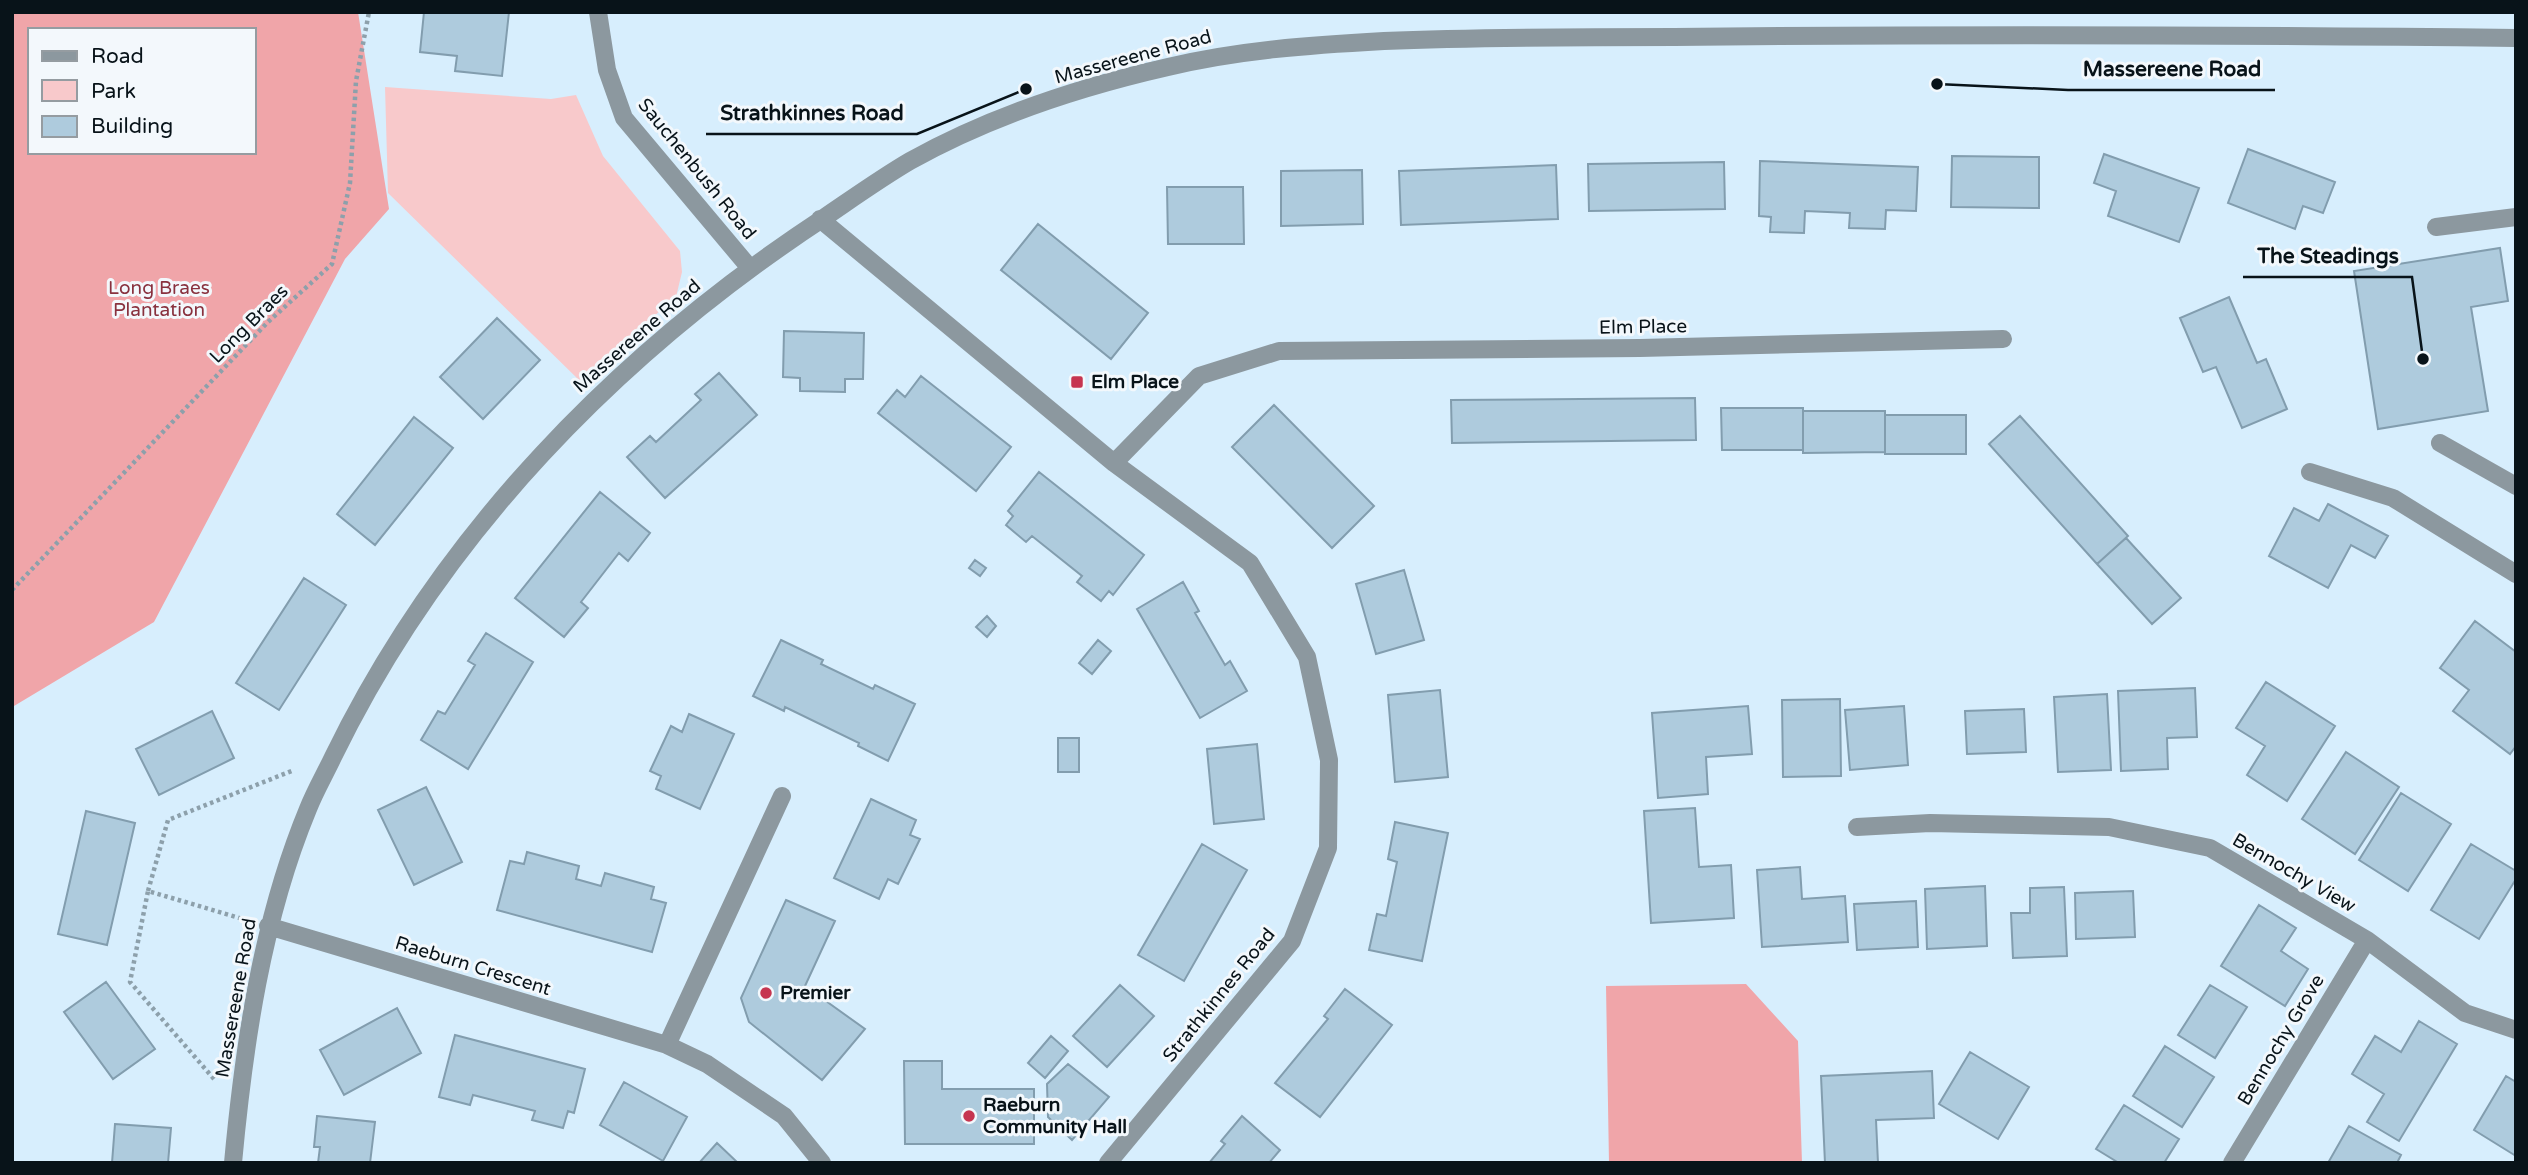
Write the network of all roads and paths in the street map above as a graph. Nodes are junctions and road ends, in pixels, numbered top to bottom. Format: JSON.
{"nodes":[{"id":1,"x":369,"y":12,"type":"edge"},
{"id":2,"x":598,"y":12,"type":"edge"},
{"id":3,"x":2516,"y":38,"type":"edge"},
{"id":4,"x":2516,"y":217,"type":"edge"},
{"id":5,"x":820,"y":219,"type":"junction"},
{"id":6,"x":2437,"y":227,"type":"dead end"},
{"id":7,"x":749,"y":267,"type":"junction"},
{"id":8,"x":2003,"y":339,"type":"dead end"},
{"id":9,"x":2440,"y":443,"type":"dead end"},
{"id":10,"x":1114,"y":463,"type":"junction"},
{"id":11,"x":2310,"y":472,"type":"dead end"},
{"id":12,"x":2516,"y":486,"type":"edge"},
{"id":13,"x":2516,"y":574,"type":"edge"},
{"id":14,"x":12,"y":590,"type":"edge"},
{"id":15,"x":335,"y":754,"type":"junction"},
{"id":16,"x":782,"y":796,"type":"dead end"},
{"id":17,"x":1857,"y":827,"type":"dead end"},
{"id":18,"x":148,"y":891,"type":"junction"},
{"id":19,"x":268,"y":926,"type":"junction"},
{"id":20,"x":2367,"y":940,"type":"junction"},
{"id":21,"x":2516,"y":1030,"type":"edge"},
{"id":22,"x":667,"y":1045,"type":"junction"},
{"id":23,"x":238,"y":1107,"type":"junction"},
{"id":24,"x":233,"y":1163,"type":"edge"},
{"id":25,"x":822,"y":1163,"type":"edge"},
{"id":26,"x":1108,"y":1163,"type":"edge"},
{"id":27,"x":2232,"y":1163,"type":"edge"}],
"edges":[{"from":1,"to":14,"type":"path","name":"Long Braes"},
{"from":2,"to":7,"type":"street","name":"Sauchenbush Road"},
{"from":3,"to":5,"type":"street","name":"Massereene Road"},
{"from":4,"to":6,"type":"street"},
{"from":5,"to":7,"type":"street","name":"Massereene Road"},
{"from":5,"to":10,"type":"street","name":"Strathkinnes Road"},
{"from":7,"to":15,"type":"street","name":"Massereene Road"},
{"from":8,"to":10,"type":"street","name":"Elm Place"},
{"from":9,"to":12,"type":"street"},
{"from":10,"to":26,"type":"street","name":"Strathkinnes Road"},
{"from":11,"to":13,"type":"street"},
{"from":15,"to":18,"type":"path"},
{"from":15,"to":19,"type":"street","name":"Massereene Road"},
{"from":16,"to":22,"type":"street"},
{"from":17,"to":20,"type":"street","name":"Bennochy View"},
{"from":18,"to":19,"type":"path"},
{"from":18,"to":23,"type":"path"},
{"from":19,"to":22,"type":"street","name":"Raeburn Crescent"},
{"from":19,"to":23,"type":"street","name":"Massereene Road"},
{"from":20,"to":21,"type":"street","name":"Bennochy View"},
{"from":20,"to":27,"type":"street","name":"Bennochy Grove"},
{"from":22,"to":25,"type":"street","name":"Raeburn Crescent"},
{"from":23,"to":24,"type":"street","name":"Massereene Road"}]}
